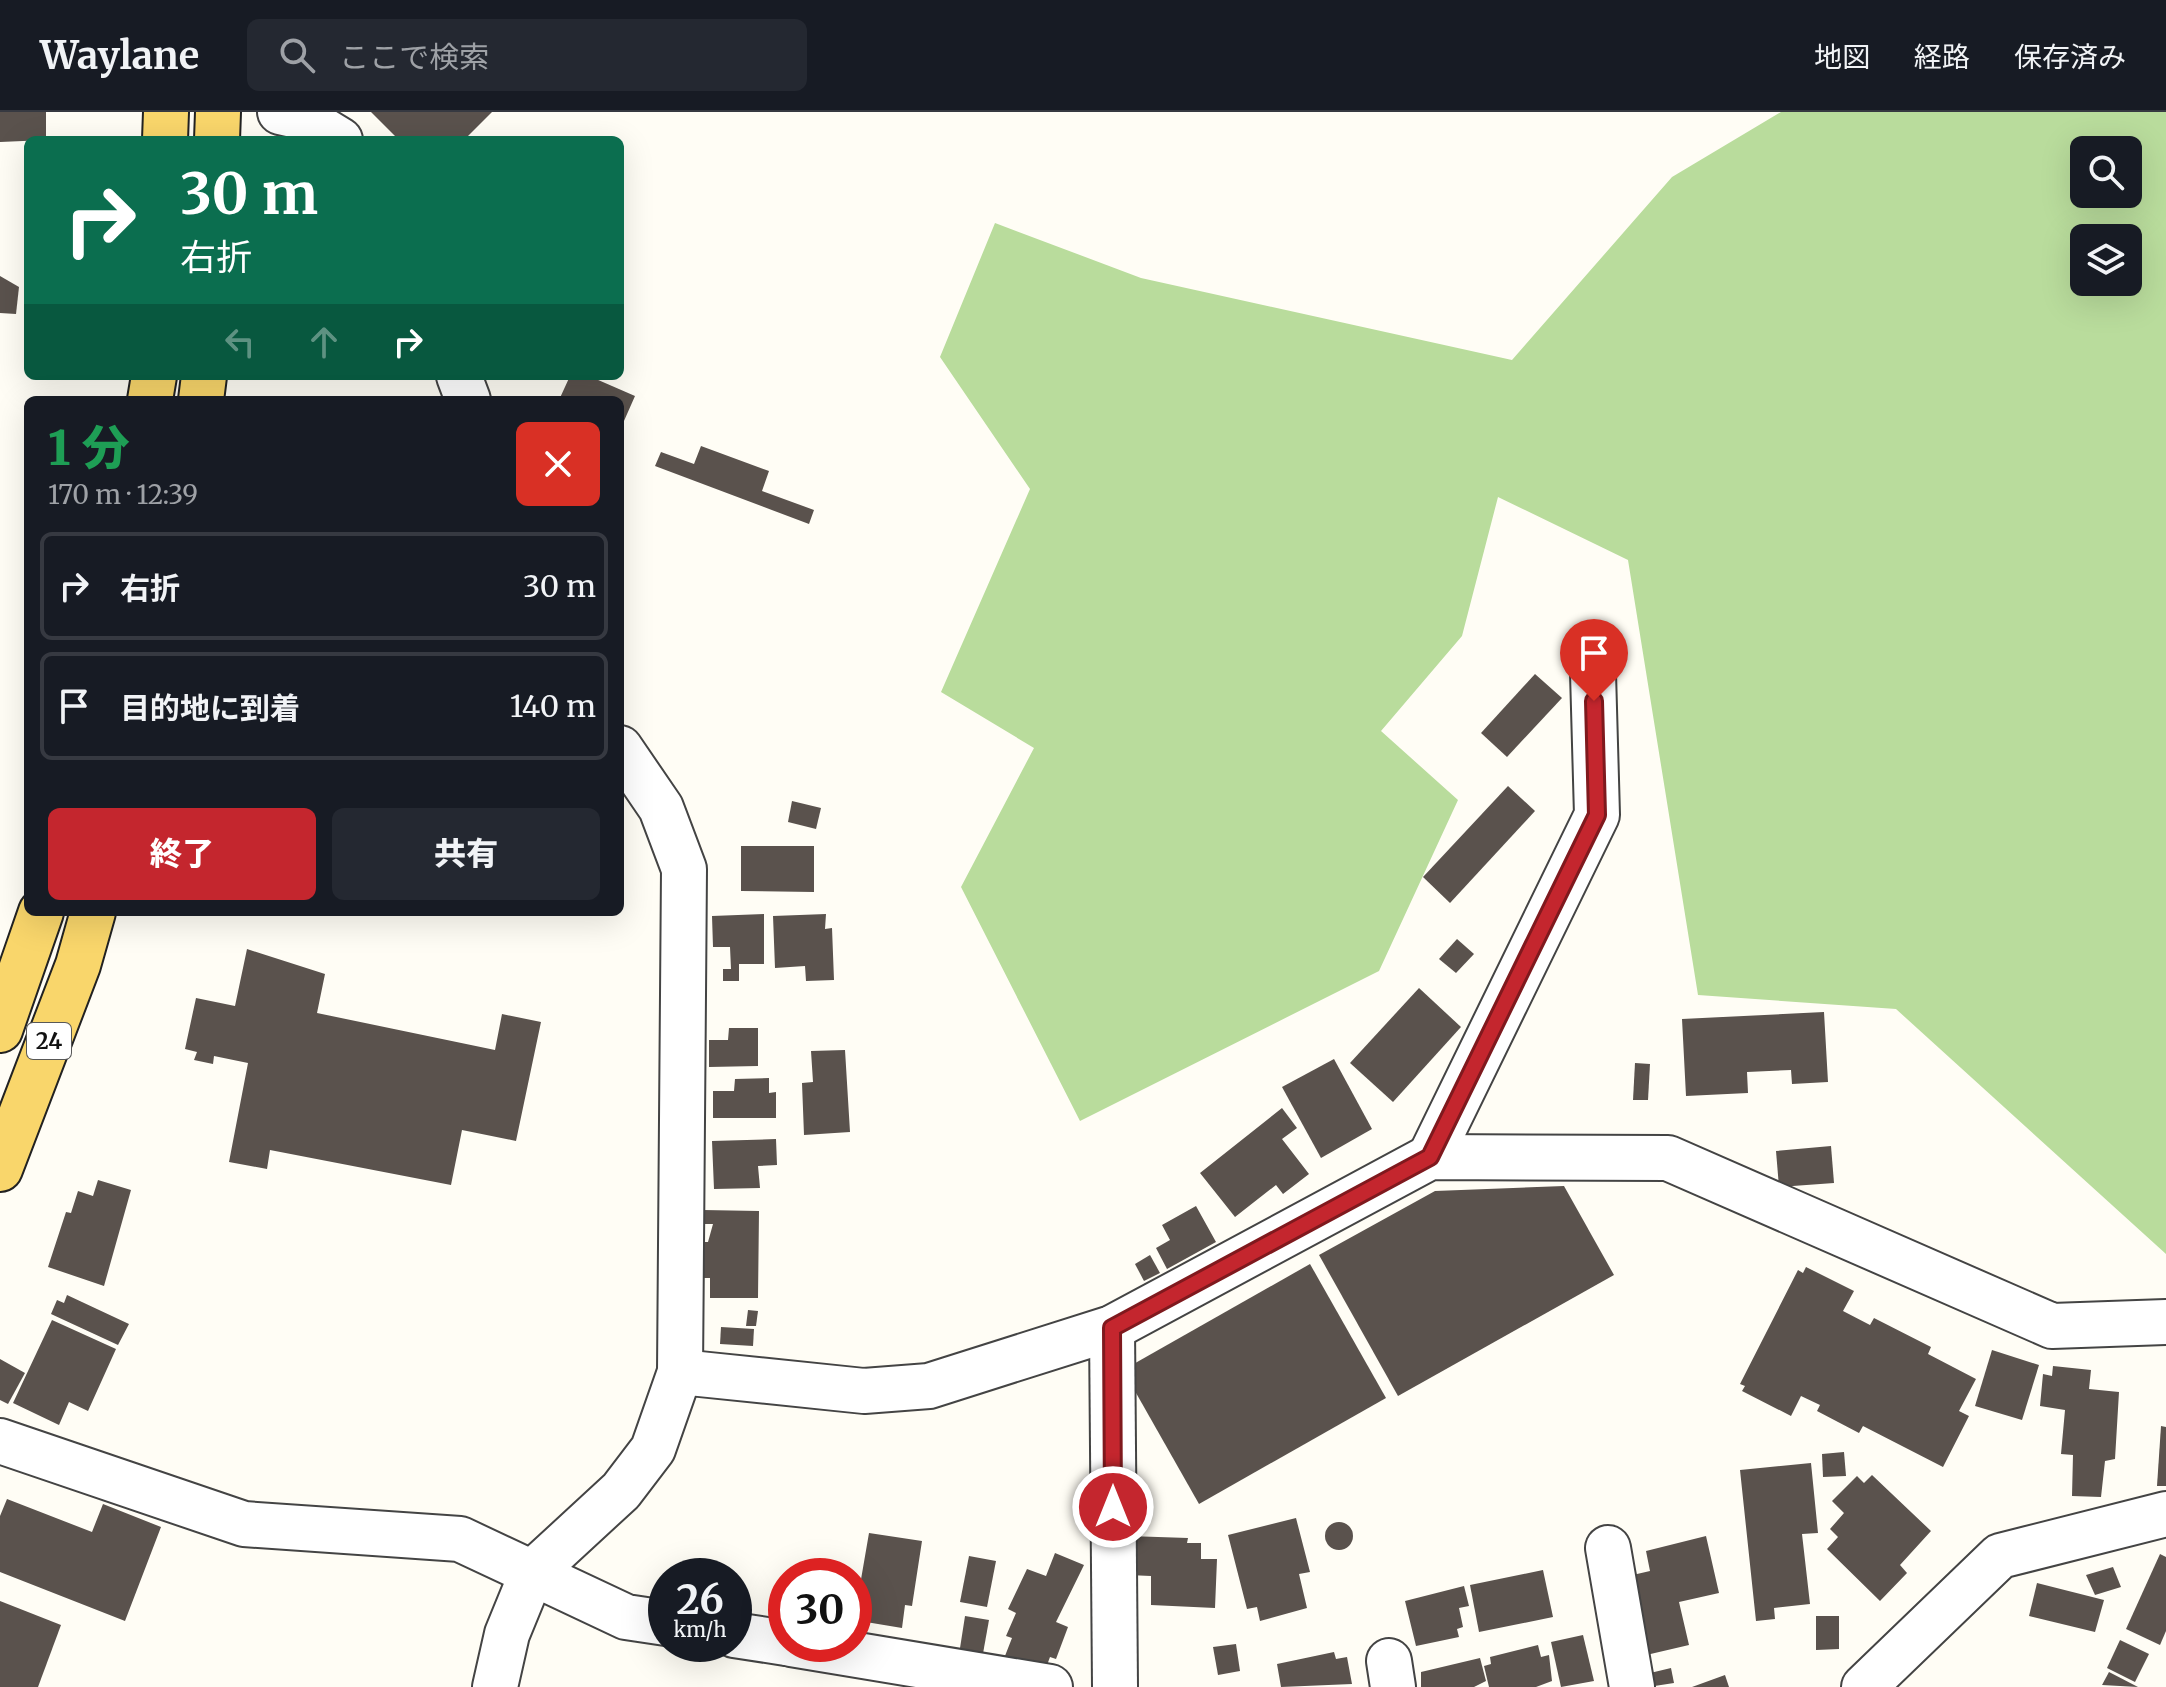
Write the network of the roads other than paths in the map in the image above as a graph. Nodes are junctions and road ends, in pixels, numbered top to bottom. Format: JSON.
{"nodes":[{"id":1,"x":166,"y":112,"type":"edge"},
{"id":2,"x":218,"y":112,"type":"edge"},
{"id":3,"x":280,"y":112,"type":"edge"},
{"id":4,"x":165,"y":136,"type":"edge"},
{"id":5,"x":217,"y":136,"type":"edge"},
{"id":6,"x":333,"y":136,"type":"edge"},
{"id":7,"x":1593,"y":673,"type":"dead end"},
{"id":8,"x":624,"y":754,"type":"edge"},
{"id":9,"x":40,"y":916,"type":"edge"},
{"id":10,"x":92,"y":916,"type":"edge"},
{"id":11,"x":0,"y":1030,"type":"edge"},
{"id":12,"x":1430,"y":1157,"type":"junction"},
{"id":13,"x":0,"y":1169,"type":"edge"},
{"id":14,"x":2166,"y":1322,"type":"edge"},
{"id":15,"x":1112,"y":1328,"type":"junction"},
{"id":16,"x":680,"y":1372,"type":"junction"},
{"id":17,"x":0,"y":1441,"type":"edge"},
{"id":18,"x":2166,"y":1514,"type":"edge"},
{"id":19,"x":1608,"y":1548,"type":"dead end"},
{"id":20,"x":532,"y":1573,"type":"junction"},
{"id":21,"x":648,"y":1620,"type":"edge"},
{"id":22,"x":872,"y":1658,"type":"edge"},
{"id":23,"x":495,"y":1687,"type":"edge"},
{"id":24,"x":1050,"y":1687,"type":"edge"},
{"id":25,"x":1115,"y":1687,"type":"edge"},
{"id":26,"x":1632,"y":1687,"type":"edge"},
{"id":27,"x":1864,"y":1687,"type":"edge"}],
"edges":[{"from":1,"to":4,"type":"main road"},
{"from":2,"to":5,"type":"main road"},
{"from":3,"to":6,"type":"street"},
{"from":7,"to":12,"type":"street"},
{"from":8,"to":16,"type":"street"},
{"from":9,"to":11,"type":"main road","number":"24"},
{"from":10,"to":13,"type":"main road","number":"24"},
{"from":12,"to":14,"type":"street"},
{"from":12,"to":15,"type":"street"},
{"from":15,"to":16,"type":"street"},
{"from":15,"to":25,"type":"street"},
{"from":16,"to":20,"type":"street"},
{"from":17,"to":20,"type":"street"},
{"from":18,"to":27,"type":"street"},
{"from":19,"to":26,"type":"street"},
{"from":20,"to":21,"type":"street"},
{"from":20,"to":23,"type":"street"},
{"from":22,"to":24,"type":"street"}]}
